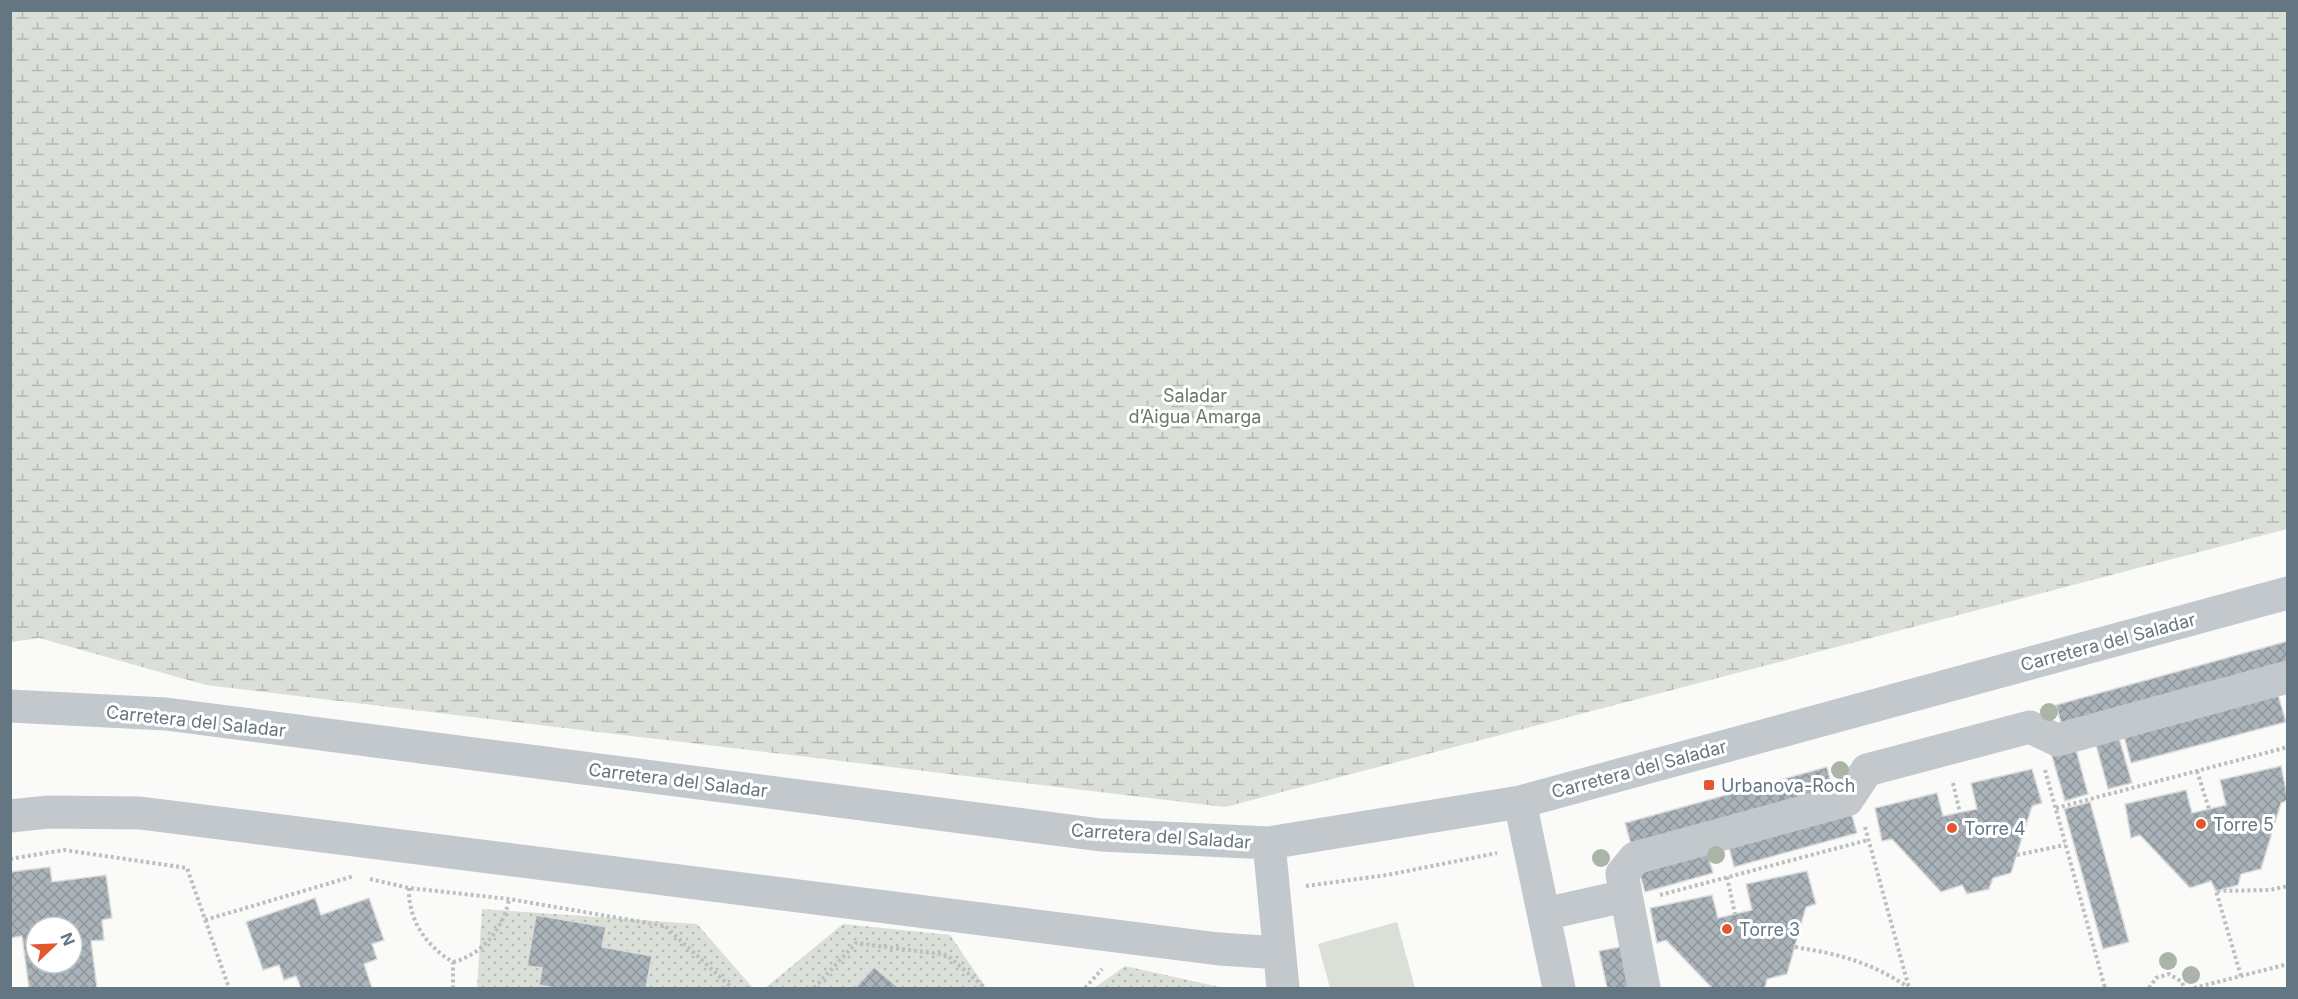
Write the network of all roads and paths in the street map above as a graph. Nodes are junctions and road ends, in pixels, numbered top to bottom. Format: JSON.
{"nodes":[{"id":1,"x":2288,"y":593,"type":"edge"},
{"id":2,"x":2288,"y":677,"type":"edge"},
{"id":3,"x":10,"y":706,"type":"edge"},
{"id":4,"x":2288,"y":747,"type":"edge"},
{"id":5,"x":2044,"y":766,"type":"dead end"},
{"id":6,"x":2198,"y":771,"type":"junction"},
{"id":7,"x":1952,"y":779,"type":"dead end"},
{"id":8,"x":1520,"y":802,"type":"junction"},
{"id":9,"x":2056,"y":808,"type":"junction"},
{"id":10,"x":2209,"y":809,"type":"dead end"},
{"id":11,"x":1960,"y":813,"type":"dead end"},
{"id":12,"x":10,"y":816,"type":"edge"},
{"id":13,"x":1862,"y":817,"type":"dead end"},
{"id":14,"x":1868,"y":840,"type":"junction"},
{"id":15,"x":1269,"y":843,"type":"junction"},
{"id":16,"x":2066,"y":845,"type":"junction"},
{"id":17,"x":1530,"y":846,"type":"junction"},
{"id":18,"x":2017,"y":855,"type":"dead end"},
{"id":19,"x":10,"y":859,"type":"edge"},
{"id":20,"x":356,"y":876,"type":"dead end"},
{"id":21,"x":1726,"y":877,"type":"junction"},
{"id":22,"x":366,"y":878,"type":"dead end"},
{"id":23,"x":2288,"y":886,"type":"edge"},
{"id":24,"x":409,"y":888,"type":"junction"},
{"id":25,"x":1274,"y":891,"type":"junction"},
{"id":26,"x":509,"y":899,"type":"junction"},
{"id":27,"x":1626,"y":900,"type":"junction"},
{"id":28,"x":1544,"y":914,"type":"junction"},
{"id":29,"x":1735,"y":914,"type":"dead end"},
{"id":30,"x":205,"y":920,"type":"junction"},
{"id":31,"x":1795,"y":947,"type":"dead end"},
{"id":32,"x":1280,"y":953,"type":"junction"},
{"id":33,"x":453,"y":962,"type":"junction"},
{"id":34,"x":2288,"y":964,"type":"edge"},
{"id":35,"x":2241,"y":976,"type":"junction"},
{"id":36,"x":2219,"y":982,"type":"junction"},
{"id":37,"x":229,"y":988,"type":"edge"},
{"id":38,"x":453,"y":988,"type":"edge"},
{"id":39,"x":732,"y":988,"type":"edge"},
{"id":40,"x":814,"y":988,"type":"edge"},
{"id":41,"x":985,"y":988,"type":"edge"},
{"id":42,"x":1283,"y":988,"type":"edge"},
{"id":43,"x":1559,"y":988,"type":"edge"},
{"id":44,"x":1644,"y":988,"type":"edge"},
{"id":45,"x":1908,"y":988,"type":"edge"},
{"id":46,"x":2105,"y":988,"type":"edge"},
{"id":47,"x":2149,"y":988,"type":"edge"},
{"id":48,"x":2184,"y":988,"type":"edge"},
{"id":49,"x":2194,"y":988,"type":"edge"},
{"id":50,"x":2221,"y":988,"type":"edge"}],
"edges":[{"from":1,"to":8,"type":"street","name":"Carretera del Saladar"},
{"from":2,"to":27,"type":"street"},
{"from":3,"to":15,"type":"street","name":"Carretera del Saladar"},
{"from":4,"to":6,"type":"path"},
{"from":5,"to":9,"type":"path"},
{"from":6,"to":9,"type":"path"},
{"from":6,"to":10,"type":"path"},
{"from":7,"to":11,"type":"path"},
{"from":8,"to":15,"type":"street","name":"Carretera del Saladar"},
{"from":8,"to":17,"type":"street"},
{"from":9,"to":16,"type":"path"},
{"from":12,"to":32,"type":"street"},
{"from":13,"to":14,"type":"path"},
{"from":14,"to":21,"type":"path"},
{"from":14,"to":45,"type":"path"},
{"from":15,"to":25,"type":"street"},
{"from":16,"to":18,"type":"path"},
{"from":16,"to":46,"type":"path"},
{"from":17,"to":25,"type":"path"},
{"from":17,"to":28,"type":"street"},
{"from":19,"to":30,"type":"path"},
{"from":20,"to":30,"type":"path"},
{"from":21,"to":27,"type":"path"},
{"from":21,"to":29,"type":"path"},
{"from":22,"to":24,"type":"path"},
{"from":23,"to":35,"type":"path"},
{"from":24,"to":26,"type":"path"},
{"from":24,"to":33,"type":"path"},
{"from":25,"to":32,"type":"street"},
{"from":26,"to":33,"type":"path"},
{"from":26,"to":39,"type":"path"},
{"from":27,"to":28,"type":"street"},
{"from":27,"to":44,"type":"street"},
{"from":28,"to":43,"type":"street"},
{"from":30,"to":37,"type":"path"},
{"from":31,"to":45,"type":"path"},
{"from":32,"to":42,"type":"street"},
{"from":33,"to":38,"type":"path"},
{"from":34,"to":35,"type":"path"},
{"from":35,"to":36,"type":"path"},
{"from":36,"to":49,"type":"path"},
{"from":36,"to":50,"type":"path"},
{"from":40,"to":41,"type":"path"},
{"from":47,"to":48,"type":"path"}]}
